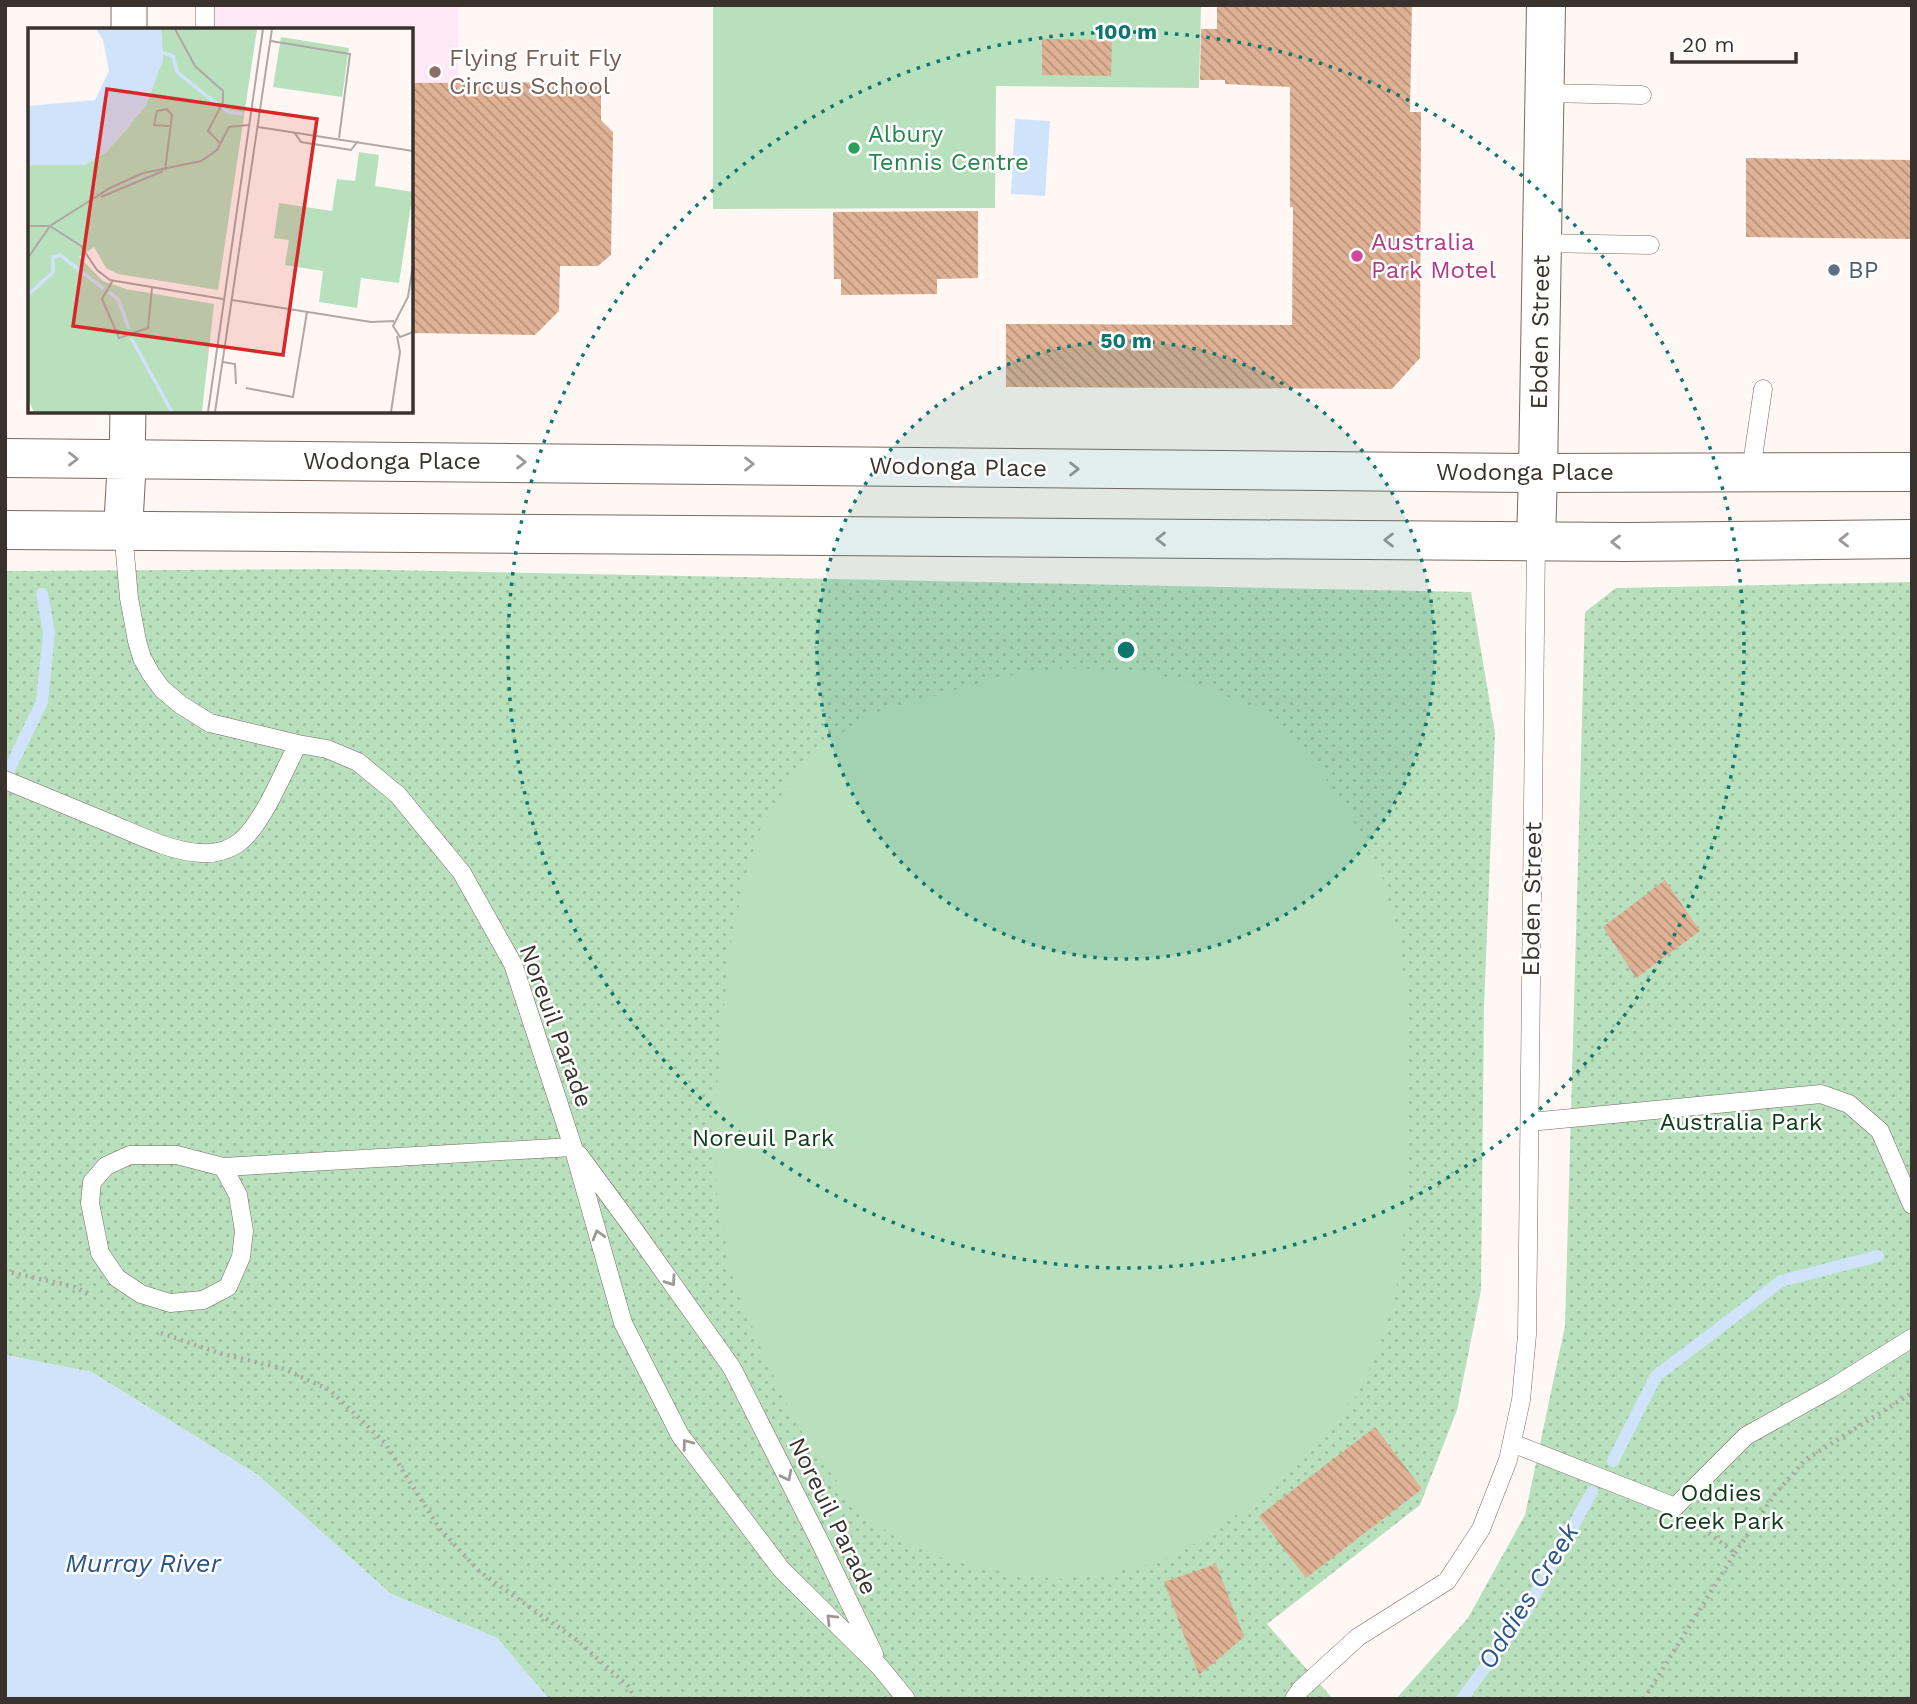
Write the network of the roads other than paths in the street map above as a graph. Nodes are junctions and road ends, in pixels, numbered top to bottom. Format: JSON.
{"nodes":[{"id":1,"x":129,"y":5,"type":"edge"},
{"id":2,"x":205,"y":5,"type":"edge"},
{"id":3,"x":1546,"y":5,"type":"edge"},
{"id":4,"x":129,"y":28,"type":"edge"},
{"id":5,"x":205,"y":28,"type":"edge"},
{"id":6,"x":1544,"y":93,"type":"junction"},
{"id":7,"x":1642,"y":95,"type":"dead end"},
{"id":8,"x":1541,"y":243,"type":"junction"},
{"id":9,"x":1650,"y":245,"type":"dead end"},
{"id":10,"x":1763,"y":389,"type":"dead end"},
{"id":11,"x":128,"y":413,"type":"edge"},
{"id":12,"x":5,"y":458,"type":"edge"},
{"id":13,"x":127,"y":459,"type":"junction"},
{"id":14,"x":1751,"y":471,"type":"junction"},
{"id":15,"x":1912,"y":472,"type":"edge"},
{"id":16,"x":1538,"y":473,"type":"junction"},
{"id":17,"x":5,"y":530,"type":"edge"},
{"id":18,"x":123,"y":531,"type":"junction"},
{"id":19,"x":1912,"y":539,"type":"edge"},
{"id":20,"x":1536,"y":542,"type":"junction"},
{"id":21,"x":298,"y":744,"type":"junction"},
{"id":22,"x":5,"y":780,"type":"edge"},
{"id":23,"x":1530,"y":1122,"type":"junction"},
{"id":24,"x":573,"y":1147,"type":"junction"},
{"id":25,"x":223,"y":1167,"type":"junction"},
{"id":26,"x":1912,"y":1205,"type":"edge"},
{"id":27,"x":1912,"y":1338,"type":"edge"},
{"id":28,"x":1512,"y":1443,"type":"junction"},
{"id":29,"x":880,"y":1667,"type":"junction"},
{"id":30,"x":906,"y":1699,"type":"edge"},
{"id":31,"x":1294,"y":1699,"type":"edge"}],
"edges":[{"from":1,"to":4,"type":"street"},
{"from":2,"to":5,"type":"lane"},
{"from":3,"to":6,"type":"main road","name":"Ebden Street"},
{"from":6,"to":7,"type":"lane"},
{"from":6,"to":8,"type":"main road","name":"Ebden Street"},
{"from":8,"to":9,"type":"lane"},
{"from":8,"to":16,"type":"main road","name":"Ebden Street"},
{"from":10,"to":14,"type":"lane"},
{"from":11,"to":13,"type":"street"},
{"from":12,"to":13,"type":"main road","name":"Wodonga Place","one_way":true},
{"from":13,"to":16,"type":"main road","name":"Wodonga Place","one_way":true},
{"from":13,"to":18,"type":"main road"},
{"from":14,"to":15,"type":"main road","name":"Wodonga Place"},
{"from":14,"to":16,"type":"main road","name":"Wodonga Place"},
{"from":16,"to":20,"type":"main road","name":"Ebden Street"},
{"from":17,"to":18,"type":"main road"},
{"from":20,"to":18,"type":"main road","one_way":true},
{"from":18,"to":21,"type":"lane","name":"Noreuil Parade"},
{"from":19,"to":20,"type":"main road","one_way":true},
{"from":20,"to":23,"type":"lane","name":"Ebden Street"},
{"from":21,"to":22,"type":"lane"},
{"from":21,"to":24,"type":"lane","name":"Noreuil Parade"},
{"from":23,"to":26,"type":"lane"},
{"from":23,"to":28,"type":"lane","name":"Ebden Street"},
{"from":24,"to":25,"type":"lane"},
{"from":24,"to":29,"type":"lane","name":"Noreuil Parade","one_way":true},
{"from":29,"to":24,"type":"lane","name":"Noreuil Parade","one_way":true},
{"from":25,"to":25,"type":"lane"},
{"from":27,"to":28,"type":"lane"},
{"from":28,"to":31,"type":"lane","name":"Ebden Street"},
{"from":29,"to":30,"type":"lane","name":"Noreuil Parade"}]}
